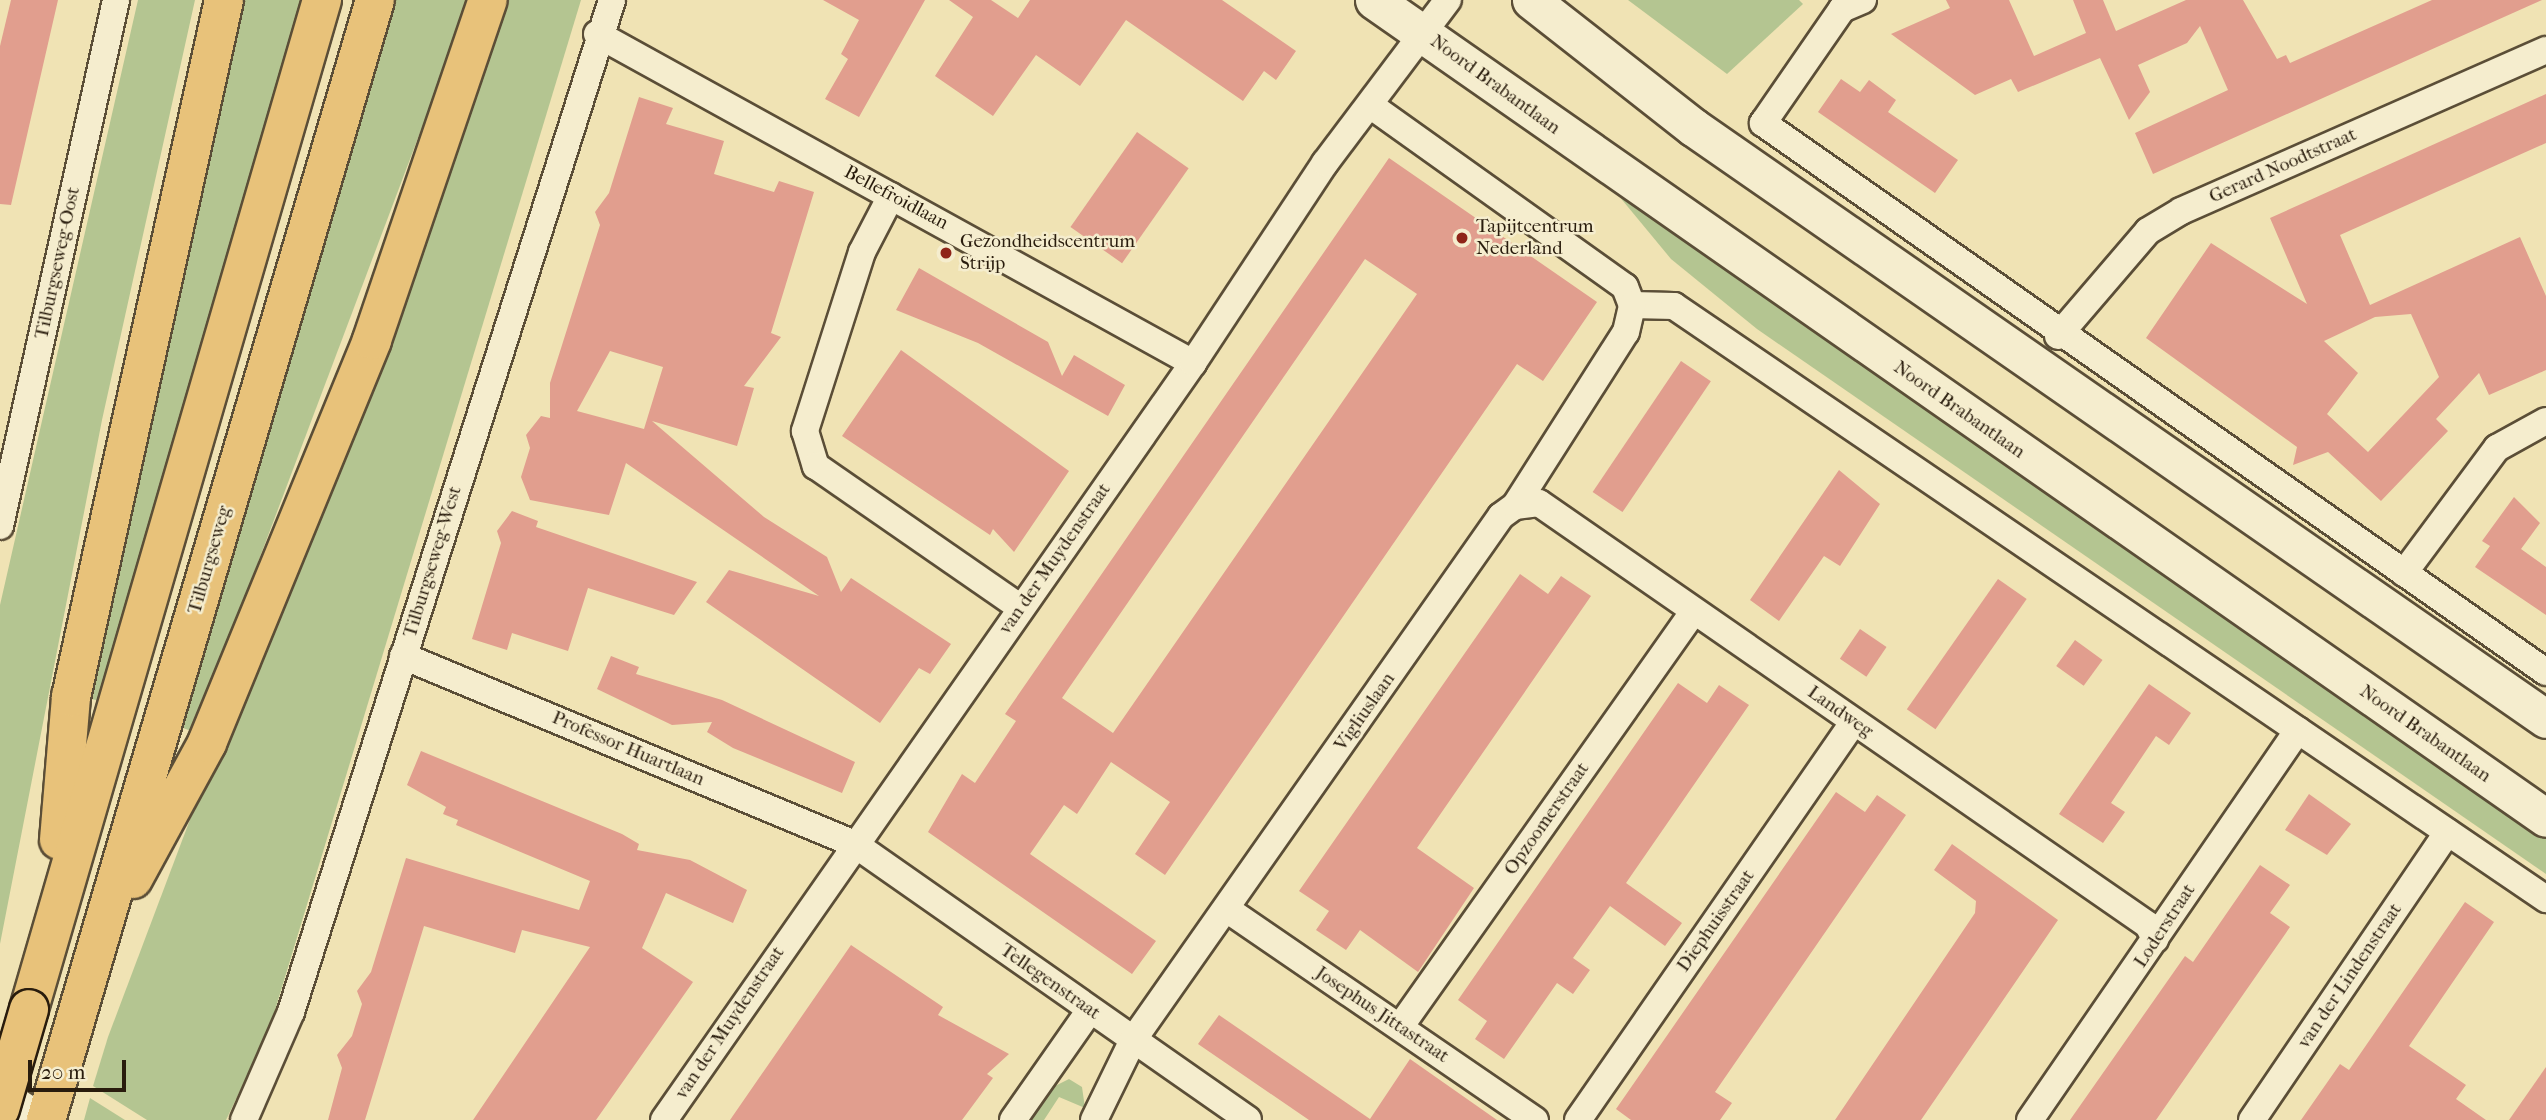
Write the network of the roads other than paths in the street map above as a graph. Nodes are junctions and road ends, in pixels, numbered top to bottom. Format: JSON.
{"nodes":[{"id":1,"x":116,"y":0,"type":"edge"},
{"id":2,"x":224,"y":0,"type":"edge"},
{"id":3,"x":322,"y":0,"type":"edge"},
{"id":4,"x":375,"y":0,"type":"edge"},
{"id":5,"x":488,"y":0,"type":"edge"},
{"id":6,"x":612,"y":0,"type":"edge"},
{"id":7,"x":1374,"y":0,"type":"edge"},
{"id":8,"x":1448,"y":0,"type":"edge"},
{"id":9,"x":1531,"y":0,"type":"edge"},
{"id":10,"x":1863,"y":0,"type":"edge"},
{"id":11,"x":597,"y":34,"type":"junction"},
{"id":12,"x":1425,"y":35,"type":"junction"},
{"id":13,"x":2546,"y":50,"type":"edge"},
{"id":14,"x":1370,"y":104,"type":"junction"},
{"id":15,"x":891,"y":196,"type":"junction"},
{"id":16,"x":1632,"y":305,"type":"junction"},
{"id":17,"x":2058,"y":335,"type":"junction"},
{"id":18,"x":1193,"y":363,"type":"junction"},
{"id":19,"x":2546,"y":421,"type":"edge"},
{"id":20,"x":1515,"y":506,"type":"junction"},
{"id":21,"x":0,"y":526,"type":"edge"},
{"id":22,"x":2404,"y":573,"type":"junction"},
{"id":23,"x":1020,"y":607,"type":"junction"},
{"id":24,"x":1694,"y":611,"type":"junction"},
{"id":25,"x":404,"y":656,"type":"junction"},
{"id":26,"x":2546,"y":672,"type":"edge"},
{"id":27,"x":2546,"y":719,"type":"edge"},
{"id":28,"x":1854,"y":722,"type":"junction"},
{"id":29,"x":2298,"y":730,"type":"junction"},
{"id":30,"x":2546,"y":818,"type":"edge"},
{"id":31,"x":2448,"y":832,"type":"junction"},
{"id":32,"x":853,"y":843,"type":"junction"},
{"id":33,"x":2546,"y":899,"type":"edge"},
{"id":34,"x":1228,"y":910,"type":"junction"},
{"id":35,"x":52,"y":926,"type":"junction"},
{"id":36,"x":2155,"y":939,"type":"junction"},
{"id":37,"x":97,"y":946,"type":"junction"},
{"id":38,"x":1090,"y":1010,"type":"junction"},
{"id":39,"x":1400,"y":1027,"type":"junction"},
{"id":40,"x":1133,"y":1040,"type":"junction"},
{"id":41,"x":0,"y":1094,"type":"edge"},
{"id":42,"x":0,"y":1109,"type":"edge"},
{"id":43,"x":40,"y":1120,"type":"edge"},
{"id":44,"x":46,"y":1120,"type":"edge"},
{"id":45,"x":244,"y":1120,"type":"edge"},
{"id":46,"x":664,"y":1120,"type":"edge"},
{"id":47,"x":1013,"y":1120,"type":"edge"},
{"id":48,"x":1094,"y":1120,"type":"edge"},
{"id":49,"x":1248,"y":1120,"type":"edge"},
{"id":50,"x":1535,"y":1120,"type":"edge"},
{"id":51,"x":1578,"y":1120,"type":"edge"},
{"id":52,"x":2030,"y":1120,"type":"edge"},
{"id":53,"x":2252,"y":1120,"type":"edge"}],
"edges":[{"from":1,"to":21,"type":"street","name":"Tilburgseweg-Oost"},
{"from":2,"to":35,"type":"highway"},
{"from":3,"to":35,"type":"highway"},
{"from":4,"to":37,"type":"highway","name":"Tilburgseweg"},
{"from":5,"to":37,"type":"highway"},
{"from":6,"to":11,"type":"street","name":"Tilburgseweg-West"},
{"from":7,"to":12,"type":"main road","name":"Noord Brabantlaan"},
{"from":8,"to":12,"type":"street","name":"van der Muydenstraat"},
{"from":9,"to":27,"type":"main road"},
{"from":10,"to":17,"type":"street"},
{"from":11,"to":15,"type":"street","name":"Bellefroidlaan"},
{"from":11,"to":25,"type":"street","name":"Tilburgseweg-West"},
{"from":12,"to":14,"type":"street","name":"van der Muydenstraat"},
{"from":12,"to":30,"type":"main road","name":"Noord Brabantlaan"},
{"from":13,"to":17,"type":"street","name":"Gerard Noodtstraat"},
{"from":14,"to":16,"type":"street"},
{"from":14,"to":18,"type":"street","name":"van der Muydenstraat"},
{"from":15,"to":18,"type":"street","name":"Bellefroidlaan"},
{"from":15,"to":23,"type":"street"},
{"from":16,"to":20,"type":"street","name":"Vigliuslaan"},
{"from":16,"to":29,"type":"street"},
{"from":17,"to":22,"type":"street"},
{"from":18,"to":23,"type":"street","name":"van der Muydenstraat"},
{"from":19,"to":22,"type":"street"},
{"from":20,"to":24,"type":"street","name":"Landweg"},
{"from":20,"to":34,"type":"street","name":"Vigliuslaan"},
{"from":22,"to":26,"type":"street"},
{"from":23,"to":32,"type":"street","name":"van der Muydenstraat"},
{"from":24,"to":28,"type":"street","name":"Landweg"},
{"from":24,"to":39,"type":"street","name":"Opzoomerstraat"},
{"from":25,"to":32,"type":"street","name":"Professor Huartlaan"},
{"from":25,"to":45,"type":"street","name":"Tilburgseweg-West"},
{"from":28,"to":36,"type":"street","name":"Landweg"},
{"from":28,"to":51,"type":"street","name":"Diephuisstraat"},
{"from":29,"to":31,"type":"street"},
{"from":29,"to":36,"type":"street","name":"Loderstraat"},
{"from":31,"to":33,"type":"street"},
{"from":31,"to":53,"type":"street","name":"van der Lindenstraat"},
{"from":32,"to":38,"type":"street","name":"Tellegenstraat"},
{"from":32,"to":46,"type":"street","name":"van der Muydenstraat"},
{"from":34,"to":39,"type":"street","name":"Josephus Jittastraat"},
{"from":34,"to":40,"type":"street","name":"Vigliuslaan"},
{"from":35,"to":42,"type":"highway","bridge":true},
{"from":36,"to":52,"type":"street","name":"Loderstraat"},
{"from":37,"to":44,"type":"highway","name":"Tilburgseweg"},
{"from":38,"to":40,"type":"street","name":"Tellegenstraat"},
{"from":38,"to":47,"type":"street"},
{"from":39,"to":50,"type":"street","name":"Josephus Jittastraat"},
{"from":40,"to":48,"type":"street","name":"Vigliuslaan"},
{"from":40,"to":49,"type":"street","name":"Tellegenstraat"},
{"from":41,"to":43,"type":"street"}]}
